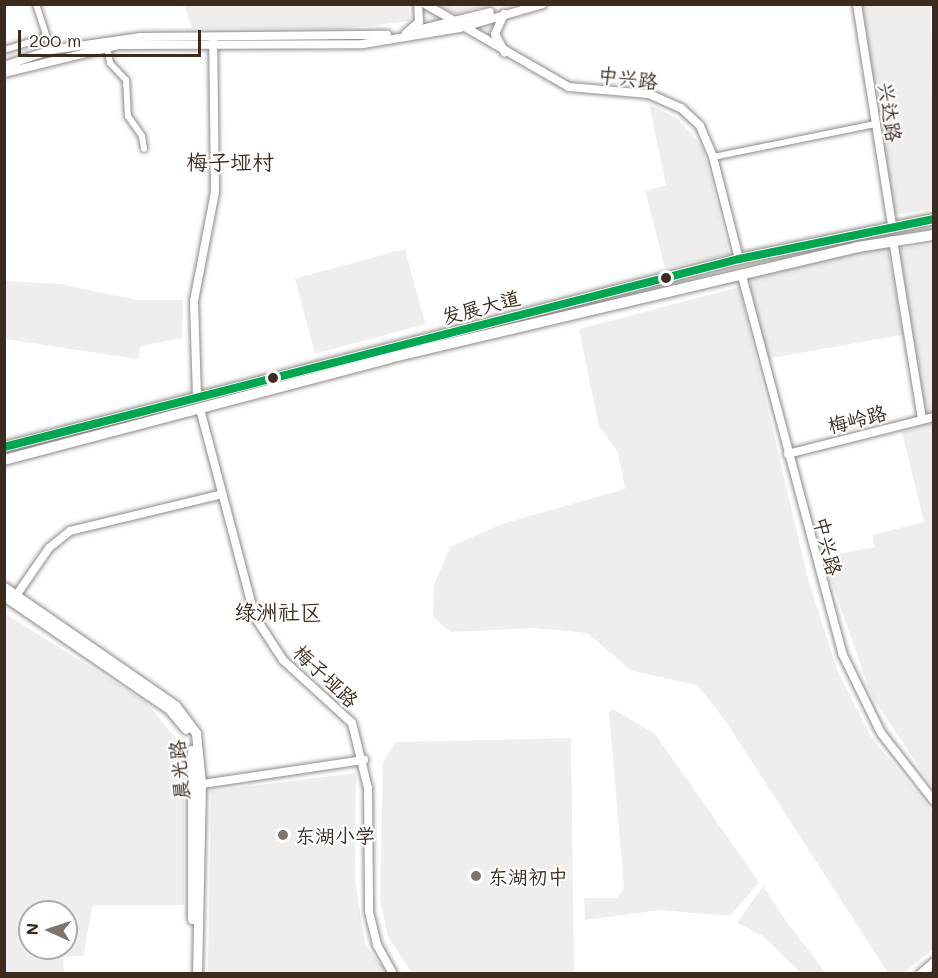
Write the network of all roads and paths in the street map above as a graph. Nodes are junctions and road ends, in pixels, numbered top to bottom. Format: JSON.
{"nodes":[{"id":1,"x":36,"y":4,"type":"edge"},
{"id":2,"x":418,"y":4,"type":"edge"},
{"id":3,"x":425,"y":4,"type":"edge"},
{"id":4,"x":521,"y":4,"type":"edge"},
{"id":5,"x":543,"y":4,"type":"edge"},
{"id":6,"x":857,"y":4,"type":"edge"},
{"id":7,"x":505,"y":11,"type":"junction"},
{"id":8,"x":456,"y":25,"type":"junction"},
{"id":9,"x":406,"y":33,"type":"junction"},
{"id":10,"x":47,"y":37,"type":"junction"},
{"id":11,"x":212,"y":40,"type":"junction"},
{"id":12,"x":107,"y":47,"type":"junction"},
{"id":13,"x":4,"y":50,"type":"edge"},
{"id":14,"x":51,"y":50,"type":"junction"},
{"id":15,"x":507,"y":56,"type":"junction"},
{"id":16,"x":4,"y":66,"type":"edge"},
{"id":17,"x":4,"y":73,"type":"edge"},
{"id":18,"x":875,"y":124,"type":"junction"},
{"id":19,"x":144,"y":149,"type":"dead end"},
{"id":20,"x":713,"y":156,"type":"junction"},
{"id":21,"x":933,"y":219,"type":"edge"},
{"id":22,"x":892,"y":224,"type":"junction"},
{"id":23,"x":933,"y":235,"type":"edge"},
{"id":24,"x":893,"y":240,"type":"junction"},
{"id":25,"x":739,"y":259,"type":"junction"},
{"id":26,"x":742,"y":276,"type":"junction"},
{"id":27,"x":197,"y":397,"type":"junction"},
{"id":28,"x":200,"y":409,"type":"junction"},
{"id":29,"x":933,"y":417,"type":"edge"},
{"id":30,"x":922,"y":420,"type":"junction"},
{"id":31,"x":4,"y":447,"type":"edge"},
{"id":32,"x":788,"y":454,"type":"junction"},
{"id":33,"x":4,"y":460,"type":"edge"},
{"id":34,"x":223,"y":494,"type":"junction"},
{"id":35,"x":4,"y":587,"type":"edge"},
{"id":36,"x":11,"y":597,"type":"edge"},
{"id":37,"x":364,"y":760,"type":"junction"},
{"id":38,"x":198,"y":785,"type":"junction"},
{"id":39,"x":933,"y":801,"type":"edge"},
{"id":40,"x":933,"y":962,"type":"edge"},
{"id":41,"x":191,"y":974,"type":"edge"},
{"id":42,"x":197,"y":974,"type":"edge"},
{"id":43,"x":393,"y":974,"type":"edge"},
{"id":44,"x":920,"y":974,"type":"edge"}],
"edges":[{"from":1,"to":10,"type":"street"},
{"from":2,"to":9,"type":"main road"},
{"from":3,"to":8,"type":"main road","name":"中兴路"},
{"from":4,"to":7,"type":"main road"},
{"from":5,"to":7,"type":"main road"},
{"from":6,"to":18,"type":"street","name":"兴达路"},
{"from":7,"to":8,"type":"main road"},
{"from":7,"to":15,"type":"main road"},
{"from":8,"to":9,"type":"main road"},
{"from":8,"to":11,"type":"main road"},
{"from":8,"to":15,"type":"main road","name":"中兴路"},
{"from":9,"to":11,"type":"main road"},
{"from":10,"to":13,"type":"street"},
{"from":10,"to":14,"type":"street"},
{"from":11,"to":12,"type":"main road"},
{"from":11,"to":14,"type":"main road"},
{"from":11,"to":27,"type":"street"},
{"from":12,"to":17,"type":"main road"},
{"from":12,"to":19,"type":"street"},
{"from":14,"to":16,"type":"main road"},
{"from":15,"to":20,"type":"main road","name":"中兴路"},
{"from":18,"to":20,"type":"street"},
{"from":18,"to":22,"type":"street","name":"兴达路"},
{"from":20,"to":25,"type":"main road","name":"中兴路"},
{"from":21,"to":22,"type":"highway","name":"发展大道"},
{"from":22,"to":25,"type":"highway","name":"发展大道"},
{"from":23,"to":24,"type":"highway","name":"发展大道"},
{"from":24,"to":26,"type":"highway","name":"发展大道"},
{"from":24,"to":30,"type":"street"},
{"from":25,"to":27,"type":"highway","name":"发展大道"},
{"from":26,"to":28,"type":"highway","name":"发展大道"},
{"from":26,"to":32,"type":"main road","name":"中兴路"},
{"from":27,"to":31,"type":"highway","name":"发展大道"},
{"from":28,"to":33,"type":"highway","name":"发展大道"},
{"from":28,"to":34,"type":"street","name":"梅子垭路"},
{"from":29,"to":30,"type":"street","name":"梅岭路"},
{"from":30,"to":32,"type":"street","name":"梅岭路"},
{"from":32,"to":39,"type":"main road","name":"中兴路"},
{"from":34,"to":36,"type":"street"},
{"from":34,"to":37,"type":"street","name":"梅子垭路"},
{"from":35,"to":36,"type":"main road","name":"晨光路"},
{"from":36,"to":38,"type":"main road","name":"晨光路"},
{"from":37,"to":38,"type":"street"},
{"from":37,"to":43,"type":"street","name":"梅子垭路"},
{"from":38,"to":41,"type":"main road","name":"晨光路"},
{"from":38,"to":42,"type":"main road","name":"晨光路"},
{"from":40,"to":44,"type":"main road"}]}
